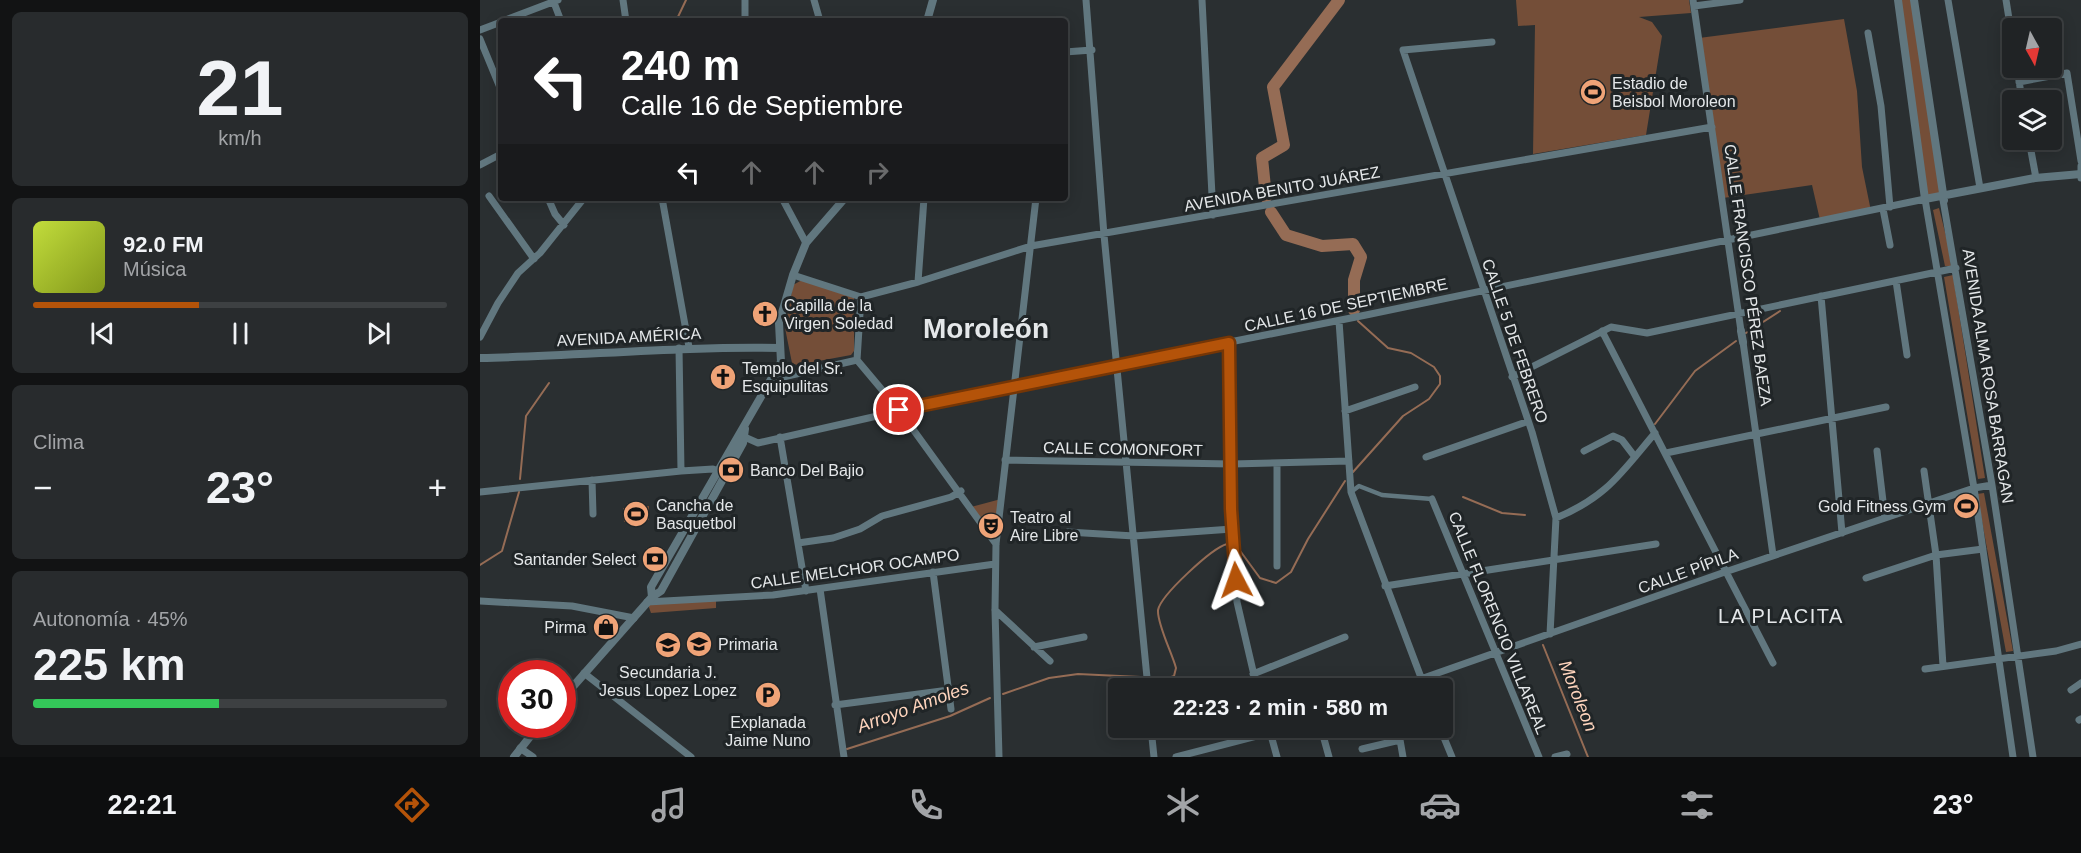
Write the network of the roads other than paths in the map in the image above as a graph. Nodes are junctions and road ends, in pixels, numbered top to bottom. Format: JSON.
{"nodes":[{"id":1,"x":555,"y":0,"type":"edge"},
{"id":2,"x":623,"y":0,"type":"edge"},
{"id":3,"x":745,"y":0,"type":"edge"},
{"id":4,"x":814,"y":0,"type":"edge"},
{"id":5,"x":933,"y":0,"type":"edge"},
{"id":6,"x":1086,"y":0,"type":"edge"},
{"id":7,"x":1202,"y":0,"type":"edge"},
{"id":8,"x":1740,"y":0,"type":"edge"},
{"id":9,"x":1898,"y":0,"type":"edge"},
{"id":10,"x":1914,"y":0,"type":"edge"},
{"id":11,"x":1948,"y":0,"type":"edge"},
{"id":12,"x":2006,"y":0,"type":"edge"},
{"id":13,"x":1693,"y":3,"type":"edge"},
{"id":14,"x":510,"y":18,"type":"edge"},
{"id":15,"x":560,"y":18,"type":"edge"},
{"id":16,"x":626,"y":18,"type":"edge"},
{"id":17,"x":746,"y":18,"type":"edge"},
{"id":18,"x":819,"y":18,"type":"edge"},
{"id":19,"x":928,"y":18,"type":"edge"},
{"id":20,"x":2009,"y":18,"type":"edge"},
{"id":21,"x":498,"y":23,"type":"edge"},
{"id":22,"x":480,"y":30,"type":"edge"},
{"id":23,"x":1868,"y":33,"type":"dead end"},
{"id":24,"x":480,"y":39,"type":"edge"},
{"id":25,"x":1492,"y":42,"type":"dead end"},
{"id":26,"x":1092,"y":50,"type":"junction"},
{"id":27,"x":1068,"y":52,"type":"edge"},
{"id":28,"x":2019,"y":78,"type":"edge"},
{"id":29,"x":498,"y":80,"type":"edge"},
{"id":30,"x":2019,"y":81,"type":"junction"},
{"id":31,"x":2020,"y":90,"type":"edge"},
{"id":32,"x":1712,"y":127,"type":"junction"},
{"id":33,"x":2031,"y":150,"type":"edge"},
{"id":34,"x":498,"y":155,"type":"dead end"},
{"id":35,"x":2081,"y":161,"type":"edge"},
{"id":36,"x":480,"y":165,"type":"edge"},
{"id":37,"x":2081,"y":172,"type":"edge"},
{"id":38,"x":1446,"y":173,"type":"junction"},
{"id":39,"x":2036,"y":178,"type":"junction"},
{"id":40,"x":1980,"y":188,"type":"junction"},
{"id":41,"x":489,"y":196,"type":"dead end"},
{"id":42,"x":1943,"y":198,"type":"junction"},
{"id":43,"x":1925,"y":199,"type":"junction"},
{"id":44,"x":549,"y":201,"type":"edge"},
{"id":45,"x":582,"y":201,"type":"edge"},
{"id":46,"x":663,"y":201,"type":"edge"},
{"id":47,"x":784,"y":201,"type":"edge"},
{"id":48,"x":842,"y":201,"type":"edge"},
{"id":49,"x":924,"y":201,"type":"edge"},
{"id":50,"x":1036,"y":201,"type":"edge"},
{"id":51,"x":1887,"y":208,"type":"junction"},
{"id":52,"x":1213,"y":215,"type":"junction"},
{"id":53,"x":564,"y":225,"type":"junction"},
{"id":54,"x":1104,"y":235,"type":"junction"},
{"id":55,"x":1729,"y":241,"type":"junction"},
{"id":56,"x":806,"y":243,"type":"junction"},
{"id":57,"x":1031,"y":246,"type":"junction"},
{"id":58,"x":1890,"y":246,"type":"dead end"},
{"id":59,"x":534,"y":259,"type":"junction"},
{"id":60,"x":1956,"y":268,"type":"junction"},
{"id":61,"x":1936,"y":272,"type":"junction"},
{"id":62,"x":793,"y":275,"type":"junction"},
{"id":63,"x":1896,"y":280,"type":"junction"},
{"id":64,"x":918,"y":282,"type":"junction"},
{"id":65,"x":1484,"y":290,"type":"junction"},
{"id":66,"x":1821,"y":296,"type":"junction"},
{"id":67,"x":861,"y":297,"type":"junction"},
{"id":68,"x":1739,"y":314,"type":"junction"},
{"id":69,"x":1339,"y":321,"type":"junction"},
{"id":70,"x":1741,"y":331,"type":"joint"},
{"id":71,"x":1602,"y":332,"type":"junction"},
{"id":72,"x":480,"y":337,"type":"edge"},
{"id":73,"x":1743,"y":342,"type":"joint"},
{"id":74,"x":1229,"y":343,"type":"junction"},
{"id":75,"x":689,"y":347,"type":"junction"},
{"id":76,"x":679,"y":348,"type":"junction"},
{"id":77,"x":780,"y":348,"type":"junction"},
{"id":78,"x":1907,"y":355,"type":"dead end"},
{"id":79,"x":480,"y":358,"type":"edge"},
{"id":80,"x":857,"y":360,"type":"junction"},
{"id":81,"x":1118,"y":365,"type":"junction"},
{"id":82,"x":774,"y":376,"type":"junction"},
{"id":83,"x":1512,"y":377,"type":"junction"},
{"id":84,"x":1014,"y":385,"type":"junction"},
{"id":85,"x":1415,"y":387,"type":"dead end"},
{"id":86,"x":1886,"y":406,"type":"dead end"},
{"id":87,"x":899,"y":410,"type":"junction"},
{"id":88,"x":1345,"y":411,"type":"junction"},
{"id":89,"x":1832,"y":417,"type":"junction"},
{"id":90,"x":1526,"y":422,"type":"junction"},
{"id":91,"x":743,"y":433,"type":"junction"},
{"id":92,"x":1655,"y":433,"type":"junction"},
{"id":93,"x":1755,"y":434,"type":"junction"},
{"id":94,"x":780,"y":437,"type":"junction"},
{"id":95,"x":1584,"y":451,"type":"dead end"},
{"id":96,"x":1877,"y":451,"type":"dead end"},
{"id":97,"x":1666,"y":453,"type":"junction"},
{"id":98,"x":1426,"y":457,"type":"dead end"},
{"id":99,"x":1635,"y":457,"type":"junction"},
{"id":100,"x":1005,"y":460,"type":"junction"},
{"id":101,"x":1349,"y":461,"type":"junction"},
{"id":102,"x":1128,"y":462,"type":"junction"},
{"id":103,"x":1232,"y":464,"type":"junction"},
{"id":104,"x":1276,"y":464,"type":"junction"},
{"id":105,"x":681,"y":471,"type":"junction"},
{"id":106,"x":1924,"y":471,"type":"dead end"},
{"id":107,"x":722,"y":472,"type":"junction"},
{"id":108,"x":592,"y":480,"type":"junction"},
{"id":109,"x":1992,"y":485,"type":"junction"},
{"id":110,"x":1974,"y":488,"type":"junction"},
{"id":111,"x":1351,"y":489,"type":"junction"},
{"id":112,"x":960,"y":491,"type":"junction"},
{"id":113,"x":480,"y":492,"type":"edge"},
{"id":114,"x":1432,"y":499,"type":"joint"},
{"id":115,"x":1927,"y":504,"type":"junction"},
{"id":116,"x":593,"y":514,"type":"dead end"},
{"id":117,"x":1557,"y":518,"type":"junction"},
{"id":118,"x":1885,"y":519,"type":"junction"},
{"id":119,"x":1232,"y":529,"type":"junction"},
{"id":120,"x":1068,"y":532,"type":"dead end"},
{"id":121,"x":1842,"y":533,"type":"junction"},
{"id":122,"x":1134,"y":536,"type":"junction"},
{"id":123,"x":798,"y":543,"type":"junction"},
{"id":124,"x":996,"y":544,"type":"junction"},
{"id":125,"x":1656,"y":544,"type":"dead end"},
{"id":126,"x":1983,"y":549,"type":"junction"},
{"id":127,"x":1773,"y":555,"type":"junction"},
{"id":128,"x":1936,"y":555,"type":"junction"},
{"id":129,"x":1554,"y":560,"type":"junction"},
{"id":130,"x":995,"y":564,"type":"junction"},
{"id":131,"x":1277,"y":566,"type":"dead end"},
{"id":132,"x":933,"y":572,"type":"junction"},
{"id":133,"x":1725,"y":572,"type":"junction"},
{"id":134,"x":1465,"y":573,"type":"junction"},
{"id":135,"x":1866,"y":578,"type":"dead end"},
{"id":136,"x":1385,"y":586,"type":"junction"},
{"id":137,"x":820,"y":589,"type":"junction"},
{"id":138,"x":806,"y":591,"type":"junction"},
{"id":139,"x":649,"y":600,"type":"junction"},
{"id":140,"x":480,"y":601,"type":"edge"},
{"id":141,"x":995,"y":610,"type":"junction"},
{"id":142,"x":633,"y":618,"type":"junction"},
{"id":143,"x":1550,"y":634,"type":"junction"},
{"id":144,"x":1084,"y":637,"type":"dead end"},
{"id":145,"x":1345,"y":637,"type":"dead end"},
{"id":146,"x":2081,"y":644,"type":"edge"},
{"id":147,"x":1034,"y":647,"type":"junction"},
{"id":148,"x":1496,"y":652,"type":"junction"},
{"id":149,"x":2018,"y":654,"type":"junction"},
{"id":150,"x":1999,"y":657,"type":"junction"},
{"id":151,"x":1050,"y":661,"type":"dead end"},
{"id":152,"x":1773,"y":663,"type":"dead end"},
{"id":153,"x":1943,"y":666,"type":"junction"},
{"id":154,"x":1925,"y":669,"type":"dead end"},
{"id":155,"x":584,"y":674,"type":"junction"},
{"id":156,"x":1253,"y":674,"type":"junction"},
{"id":157,"x":1147,"y":678,"type":"edge"},
{"id":158,"x":1254,"y":678,"type":"edge"},
{"id":159,"x":1421,"y":678,"type":"edge"},
{"id":160,"x":1424,"y":678,"type":"edge"},
{"id":161,"x":576,"y":683,"type":"edge"},
{"id":162,"x":2081,"y":683,"type":"edge"},
{"id":163,"x":949,"y":690,"type":"junction"},
{"id":164,"x":2071,"y":690,"type":"dead end"},
{"id":165,"x":835,"y":705,"type":"junction"},
{"id":166,"x":951,"y":709,"type":"dead end"},
{"id":167,"x":528,"y":738,"type":"edge"},
{"id":168,"x":1152,"y":738,"type":"edge"},
{"id":169,"x":1242,"y":738,"type":"edge"},
{"id":170,"x":1272,"y":738,"type":"edge"},
{"id":171,"x":1324,"y":738,"type":"edge"},
{"id":172,"x":1444,"y":738,"type":"edge"},
{"id":173,"x":1400,"y":740,"type":"joint"},
{"id":174,"x":520,"y":748,"type":"junction"},
{"id":175,"x":1362,"y":749,"type":"dead end"},
{"id":176,"x":1567,"y":754,"type":"dead end"},
{"id":177,"x":843,"y":756,"type":"edge"},
{"id":178,"x":514,"y":757,"type":"edge"},
{"id":179,"x":533,"y":757,"type":"edge"},
{"id":180,"x":692,"y":757,"type":"edge"},
{"id":181,"x":833,"y":757,"type":"edge"},
{"id":182,"x":999,"y":757,"type":"edge"},
{"id":183,"x":1154,"y":757,"type":"edge"},
{"id":184,"x":1176,"y":757,"type":"edge"},
{"id":185,"x":1277,"y":757,"type":"edge"},
{"id":186,"x":1329,"y":757,"type":"edge"},
{"id":187,"x":1403,"y":757,"type":"edge"},
{"id":188,"x":1452,"y":757,"type":"edge"},
{"id":189,"x":1539,"y":757,"type":"edge"},
{"id":190,"x":1555,"y":757,"type":"edge"},
{"id":191,"x":2013,"y":757,"type":"edge"},
{"id":192,"x":2033,"y":757,"type":"edge"}],
"edges":[{"from":1,"to":14,"type":"street"},
{"from":1,"to":15,"type":"street"},
{"from":2,"to":16,"type":"street"},
{"from":3,"to":17,"type":"street"},
{"from":4,"to":18,"type":"street"},
{"from":5,"to":19,"type":"street"},
{"from":6,"to":26,"type":"street"},
{"from":7,"to":52,"type":"street"},
{"from":8,"to":13,"type":"street"},
{"from":9,"to":43,"type":"street","name":"AVENIDA ALMA ROSA BARRAGAN"},
{"from":10,"to":42,"type":"street","name":"AVENIDA ALMA ROSA BARRAGAN"},
{"from":11,"to":40,"type":"street"},
{"from":12,"to":20,"type":"street"},
{"from":13,"to":32,"type":"street","name":"CALLE FRANCISCO PÉREZ BAEZA"},
{"from":21,"to":22,"type":"street"},
{"from":23,"to":51,"type":"street"},
{"from":24,"to":29,"type":"street"},
{"from":25,"to":38,"type":"street","name":"CALLE 5 DE FEBRERO"},
{"from":26,"to":27,"type":"street"},
{"from":26,"to":54,"type":"street"},
{"from":28,"to":30,"type":"street"},
{"from":30,"to":31,"type":"street"},
{"from":30,"to":35,"type":"street"},
{"from":32,"to":38,"type":"street","name":"AVENIDA BENITO JUÁREZ"},
{"from":32,"to":55,"type":"street","name":"CALLE FRANCISCO PÉREZ BAEZA"},
{"from":33,"to":39,"type":"street"},
{"from":34,"to":36,"type":"street"},
{"from":37,"to":39,"type":"street"},
{"from":37,"to":42,"type":"street"},
{"from":38,"to":52,"type":"street","name":"AVENIDA BENITO JUÁREZ"},
{"from":38,"to":65,"type":"street","name":"CALLE 5 DE FEBRERO"},
{"from":39,"to":40,"type":"street"},
{"from":40,"to":42,"type":"street"},
{"from":41,"to":59,"type":"street"},
{"from":42,"to":43,"type":"street"},
{"from":42,"to":60,"type":"street","name":"AVENIDA ALMA ROSA BARRAGAN"},
{"from":43,"to":51,"type":"street","name":"CALLE 16 DE SEPTIEMBRE"},
{"from":43,"to":61,"type":"street","name":"AVENIDA ALMA ROSA BARRAGAN"},
{"from":44,"to":53,"type":"street"},
{"from":45,"to":53,"type":"street"},
{"from":46,"to":75,"type":"street"},
{"from":47,"to":56,"type":"street"},
{"from":48,"to":56,"type":"street"},
{"from":49,"to":64,"type":"street"},
{"from":50,"to":57,"type":"street"},
{"from":51,"to":55,"type":"street","name":"CALLE 16 DE SEPTIEMBRE"},
{"from":51,"to":58,"type":"street"},
{"from":52,"to":54,"type":"street","name":"AVENIDA BENITO JUÁREZ"},
{"from":53,"to":59,"type":"street"},
{"from":54,"to":57,"type":"street","name":"AVENIDA BENITO JUÁREZ"},
{"from":54,"to":81,"type":"street"},
{"from":55,"to":65,"type":"street","name":"CALLE 16 DE SEPTIEMBRE"},
{"from":55,"to":68,"type":"street","name":"CALLE FRANCISCO PÉREZ BAEZA"},
{"from":56,"to":62,"type":"street"},
{"from":57,"to":64,"type":"street","name":"AVENIDA BENITO JUÁREZ"},
{"from":57,"to":84,"type":"street"},
{"from":59,"to":72,"type":"street"},
{"from":60,"to":61,"type":"street"},
{"from":60,"to":109,"type":"street","name":"AVENIDA ALMA ROSA BARRAGAN"},
{"from":61,"to":63,"type":"street"},
{"from":61,"to":110,"type":"street","name":"AVENIDA ALMA ROSA BARRAGAN"},
{"from":62,"to":67,"type":"street"},
{"from":62,"to":77,"type":"street"},
{"from":63,"to":66,"type":"street"},
{"from":63,"to":78,"type":"street"},
{"from":64,"to":67,"type":"street","name":"AVENIDA BENITO JUÁREZ"},
{"from":65,"to":69,"type":"street","name":"CALLE 16 DE SEPTIEMBRE"},
{"from":65,"to":83,"type":"street","name":"CALLE 5 DE FEBRERO"},
{"from":66,"to":68,"type":"street"},
{"from":66,"to":89,"type":"street"},
{"from":67,"to":80,"type":"street"},
{"from":68,"to":70,"type":"street","name":"CALLE FRANCISCO PÉREZ BAEZA"},
{"from":68,"to":71,"type":"street"},
{"from":69,"to":74,"type":"street","name":"CALLE 16 DE SEPTIEMBRE"},
{"from":69,"to":88,"type":"street"},
{"from":70,"to":73,"type":"street","name":"CALLE FRANCISCO PÉREZ BAEZA"},
{"from":71,"to":83,"type":"street"},
{"from":71,"to":92,"type":"street"},
{"from":73,"to":93,"type":"street","name":"CALLE FRANCISCO PÉREZ BAEZA"},
{"from":74,"to":81,"type":"street","name":"CALLE 16 DE SEPTIEMBRE"},
{"from":74,"to":103,"type":"street"},
{"from":75,"to":76,"type":"street","name":"AVENIDA AMÉRICA"},
{"from":75,"to":77,"type":"street","name":"AVENIDA AMÉRICA"},
{"from":76,"to":79,"type":"street","name":"AVENIDA AMÉRICA"},
{"from":76,"to":105,"type":"street"},
{"from":77,"to":82,"type":"street"},
{"from":80,"to":82,"type":"street"},
{"from":80,"to":87,"type":"street"},
{"from":81,"to":84,"type":"street","name":"CALLE 16 DE SEPTIEMBRE"},
{"from":81,"to":102,"type":"street"},
{"from":82,"to":91,"type":"street"},
{"from":83,"to":90,"type":"street","name":"CALLE 5 DE FEBRERO"},
{"from":84,"to":87,"type":"street","name":"CALLE 16 DE SEPTIEMBRE"},
{"from":84,"to":100,"type":"street"},
{"from":85,"to":88,"type":"street"},
{"from":86,"to":89,"type":"street"},
{"from":87,"to":94,"type":"street","name":"CALLE 16 DE SEPTIEMBRE"},
{"from":87,"to":112,"type":"street"},
{"from":88,"to":101,"type":"street"},
{"from":89,"to":93,"type":"street"},
{"from":89,"to":121,"type":"street"},
{"from":90,"to":98,"type":"street"},
{"from":90,"to":117,"type":"street","name":"CALLE 5 DE FEBRERO"},
{"from":91,"to":94,"type":"street","name":"CALLE 16 DE SEPTIEMBRE"},
{"from":91,"to":107,"type":"street"},
{"from":92,"to":97,"type":"street"},
{"from":92,"to":99,"type":"street"},
{"from":93,"to":97,"type":"street"},
{"from":93,"to":127,"type":"street","name":"CALLE FRANCISCO PÉREZ BAEZA"},
{"from":94,"to":123,"type":"street"},
{"from":95,"to":99,"type":"street"},
{"from":96,"to":118,"type":"street"},
{"from":97,"to":133,"type":"street"},
{"from":99,"to":117,"type":"street"},
{"from":100,"to":102,"type":"street","name":"CALLE COMONFORT"},
{"from":100,"to":124,"type":"street"},
{"from":101,"to":104,"type":"street","name":"CALLE COMONFORT"},
{"from":101,"to":111,"type":"street"},
{"from":102,"to":103,"type":"street","name":"CALLE COMONFORT"},
{"from":102,"to":122,"type":"street"},
{"from":103,"to":104,"type":"street","name":"CALLE COMONFORT"},
{"from":103,"to":119,"type":"street"},
{"from":104,"to":131,"type":"street"},
{"from":105,"to":107,"type":"street"},
{"from":105,"to":108,"type":"street"},
{"from":106,"to":115,"type":"street"},
{"from":107,"to":139,"type":"street"},
{"from":108,"to":113,"type":"street"},
{"from":108,"to":116,"type":"street"},
{"from":109,"to":110,"type":"street","name":"CALLE PÍPILA"},
{"from":109,"to":149,"type":"street","name":"AVENIDA ALMA ROSA BARRAGAN"},
{"from":110,"to":115,"type":"street","name":"CALLE PÍPILA"},
{"from":110,"to":126,"type":"street","name":"AVENIDA ALMA ROSA BARRAGAN"},
{"from":111,"to":114,"type":"street"},
{"from":111,"to":136,"type":"street"},
{"from":112,"to":123,"type":"street"},
{"from":112,"to":124,"type":"street"},
{"from":114,"to":134,"type":"street","name":"CALLE FLORENCIO VILLAREAL"},
{"from":115,"to":118,"type":"street","name":"CALLE PÍPILA"},
{"from":115,"to":128,"type":"street"},
{"from":117,"to":129,"type":"street","name":"CALLE 5 DE FEBRERO"},
{"from":118,"to":121,"type":"street","name":"CALLE PÍPILA"},
{"from":119,"to":122,"type":"street"},
{"from":119,"to":156,"type":"street"},
{"from":120,"to":122,"type":"street"},
{"from":121,"to":127,"type":"street","name":"CALLE PÍPILA"},
{"from":122,"to":157,"type":"street"},
{"from":123,"to":138,"type":"street"},
{"from":124,"to":130,"type":"street"},
{"from":125,"to":129,"type":"street"},
{"from":126,"to":128,"type":"street"},
{"from":126,"to":150,"type":"street","name":"AVENIDA ALMA ROSA BARRAGAN"},
{"from":127,"to":133,"type":"street","name":"CALLE PÍPILA"},
{"from":128,"to":135,"type":"street"},
{"from":128,"to":153,"type":"street"},
{"from":129,"to":134,"type":"street"},
{"from":129,"to":143,"type":"street","name":"CALLE 5 DE FEBRERO"},
{"from":130,"to":132,"type":"street","name":"CALLE MELCHOR OCAMPO"},
{"from":130,"to":141,"type":"street"},
{"from":132,"to":137,"type":"street","name":"CALLE MELCHOR OCAMPO"},
{"from":132,"to":163,"type":"street"},
{"from":133,"to":143,"type":"street","name":"CALLE PÍPILA"},
{"from":133,"to":152,"type":"street"},
{"from":134,"to":136,"type":"street"},
{"from":134,"to":148,"type":"street","name":"CALLE FLORENCIO VILLAREAL"},
{"from":136,"to":159,"type":"street"},
{"from":137,"to":138,"type":"street","name":"CALLE MELCHOR OCAMPO"},
{"from":137,"to":165,"type":"street"},
{"from":138,"to":139,"type":"street","name":"CALLE MELCHOR OCAMPO"},
{"from":139,"to":142,"type":"street"},
{"from":140,"to":142,"type":"street"},
{"from":141,"to":147,"type":"street"},
{"from":141,"to":182,"type":"street"},
{"from":142,"to":155,"type":"street"},
{"from":143,"to":148,"type":"street","name":"CALLE PÍPILA"},
{"from":144,"to":147,"type":"street"},
{"from":145,"to":156,"type":"street"},
{"from":146,"to":149,"type":"street"},
{"from":147,"to":151,"type":"street"},
{"from":148,"to":160,"type":"street","name":"CALLE PÍPILA"},
{"from":148,"to":189,"type":"street","name":"CALLE FLORENCIO VILLAREAL"},
{"from":149,"to":150,"type":"street"},
{"from":149,"to":192,"type":"street","name":"AVENIDA ALMA ROSA BARRAGAN"},
{"from":150,"to":153,"type":"street"},
{"from":150,"to":191,"type":"street","name":"AVENIDA ALMA ROSA BARRAGAN"},
{"from":153,"to":154,"type":"street"},
{"from":155,"to":161,"type":"street"},
{"from":155,"to":180,"type":"street"},
{"from":156,"to":158,"type":"street"},
{"from":162,"to":164,"type":"street"},
{"from":163,"to":165,"type":"street"},
{"from":163,"to":166,"type":"street"},
{"from":165,"to":177,"type":"street"},
{"from":167,"to":174,"type":"street"},
{"from":168,"to":183,"type":"street"},
{"from":169,"to":184,"type":"street"},
{"from":170,"to":185,"type":"street"},
{"from":171,"to":186,"type":"street"},
{"from":172,"to":188,"type":"street"},
{"from":173,"to":175,"type":"street"},
{"from":173,"to":187,"type":"street"},
{"from":174,"to":178,"type":"street"},
{"from":174,"to":179,"type":"street"},
{"from":176,"to":190,"type":"street"},
{"from":177,"to":181,"type":"street"}]}
